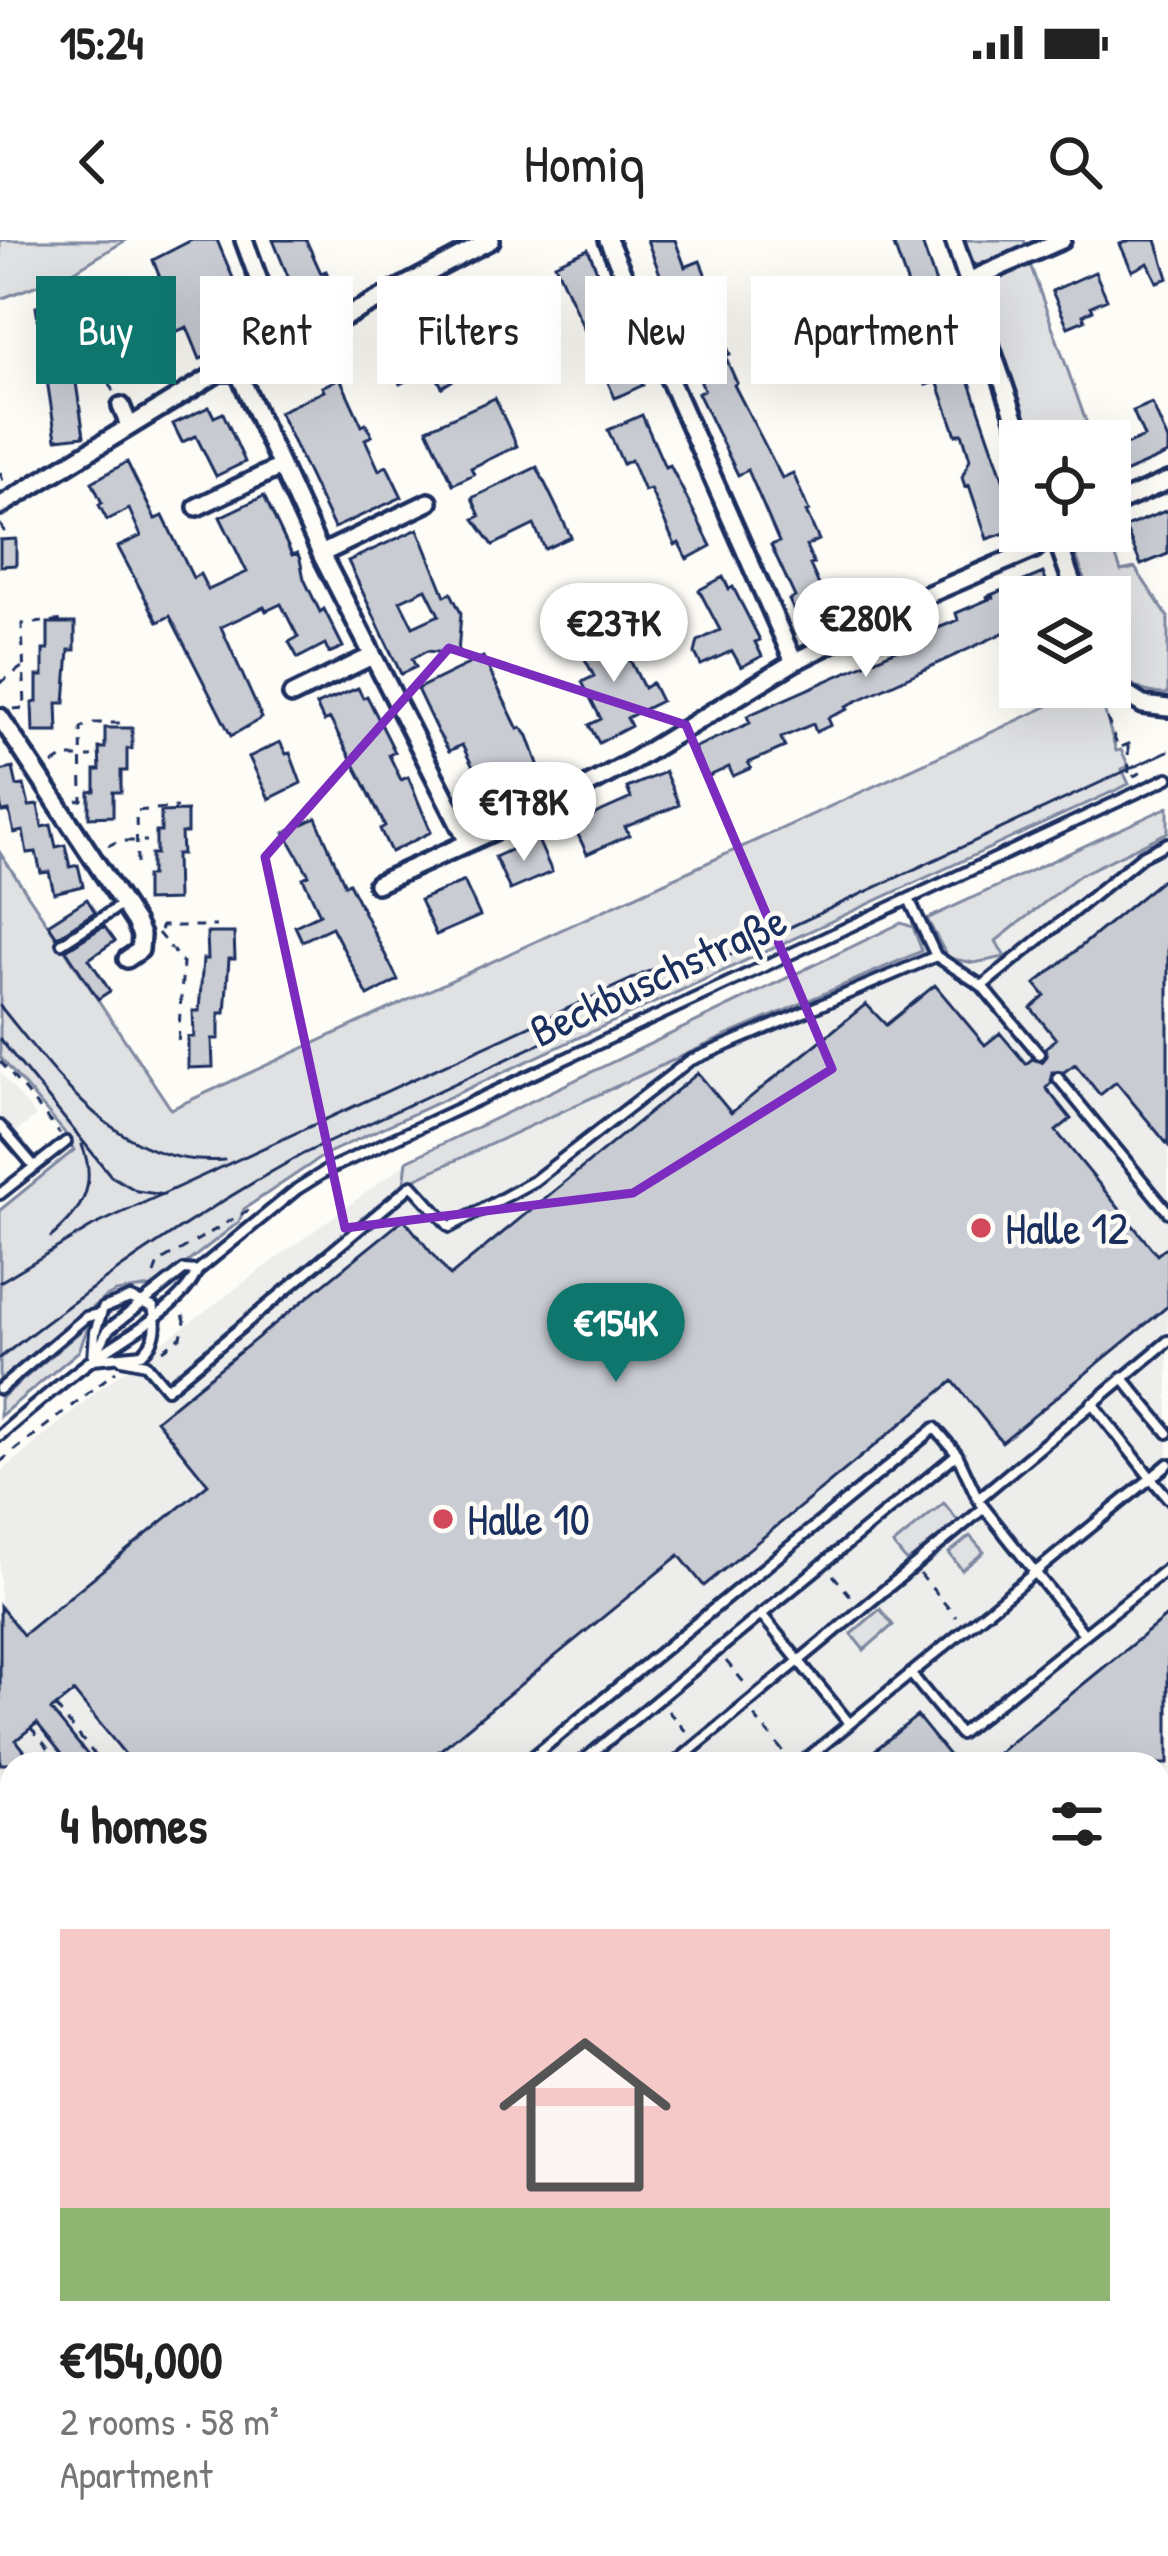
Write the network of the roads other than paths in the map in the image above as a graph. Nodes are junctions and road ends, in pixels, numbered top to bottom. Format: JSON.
{"nodes":[{"id":1,"x":244,"y":240,"type":"edge"},
{"id":2,"x":491,"y":240,"type":"edge"},
{"id":3,"x":608,"y":240,"type":"edge"},
{"id":4,"x":954,"y":240,"type":"edge"},
{"id":5,"x":1062,"y":240,"type":"edge"},
{"id":6,"x":257,"y":276,"type":"edge"},
{"id":7,"x":966,"y":276,"type":"edge"},
{"id":8,"x":979,"y":276,"type":"edge"},
{"id":9,"x":353,"y":313,"type":"edge"},
{"id":10,"x":1000,"y":374,"type":"edge"},
{"id":11,"x":200,"y":383,"type":"edge"},
{"id":12,"x":243,"y":384,"type":"edge"},
{"id":13,"x":121,"y":406,"type":"road end"},
{"id":14,"x":1016,"y":420,"type":"edge"},
{"id":15,"x":129,"y":424,"type":"junction"},
{"id":16,"x":280,"y":467,"type":"junction"},
{"id":17,"x":1168,"y":481,"type":"edge"},
{"id":18,"x":1131,"y":497,"type":"edge"},
{"id":19,"x":429,"y":502,"type":"dead end"},
{"id":20,"x":0,"y":506,"type":"edge"},
{"id":21,"x":197,"y":507,"type":"dead end"},
{"id":22,"x":1025,"y":552,"type":"edge"},
{"id":23,"x":321,"y":554,"type":"junction"},
{"id":24,"x":372,"y":656,"type":"junction"},
{"id":25,"x":794,"y":662,"type":"junction"},
{"id":26,"x":292,"y":695,"type":"dead end"},
{"id":27,"x":1131,"y":695,"type":"edge"},
{"id":28,"x":1162,"y":708,"type":"edge"},
{"id":29,"x":2,"y":713,"type":"edge"},
{"id":30,"x":1168,"y":778,"type":"edge"},
{"id":31,"x":468,"y":842,"type":"junction"},
{"id":32,"x":1168,"y":843,"type":"edge"},
{"id":33,"x":377,"y":884,"type":"dead end"},
{"id":34,"x":909,"y":899,"type":"junction"},
{"id":35,"x":124,"y":903,"type":"junction"},
{"id":36,"x":62,"y":944,"type":"dead end"},
{"id":37,"x":936,"y":956,"type":"junction"},
{"id":38,"x":127,"y":959,"type":"dead end"},
{"id":39,"x":982,"y":986,"type":"junction"},
{"id":40,"x":1039,"y":1054,"type":"dead end"},
{"id":41,"x":1058,"y":1078,"type":"dead end"},
{"id":42,"x":0,"y":1126,"type":"edge"},
{"id":43,"x":66,"y":1142,"type":"road end"},
{"id":44,"x":34,"y":1167,"type":"junction"},
{"id":45,"x":0,"y":1194,"type":"edge"},
{"id":46,"x":1168,"y":1212,"type":"edge"},
{"id":47,"x":197,"y":1270,"type":"junction"},
{"id":48,"x":145,"y":1301,"type":"junction"},
{"id":49,"x":100,"y":1314,"type":"junction"},
{"id":50,"x":155,"y":1317,"type":"junction"},
{"id":51,"x":1168,"y":1341,"type":"edge"},
{"id":52,"x":93,"y":1359,"type":"junction"},
{"id":53,"x":122,"y":1359,"type":"junction"},
{"id":54,"x":1122,"y":1377,"type":"junction"},
{"id":55,"x":0,"y":1389,"type":"edge"},
{"id":56,"x":1092,"y":1403,"type":"junction"},
{"id":57,"x":1168,"y":1433,"type":"edge"},
{"id":58,"x":0,"y":1435,"type":"edge"},
{"id":59,"x":957,"y":1454,"type":"junction"},
{"id":60,"x":1168,"y":1464,"type":"edge"},
{"id":61,"x":1151,"y":1478,"type":"junction"},
{"id":62,"x":1168,"y":1498,"type":"edge"},
{"id":63,"x":981,"y":1503,"type":"junction"},
{"id":64,"x":1168,"y":1568,"type":"edge"},
{"id":65,"x":1034,"y":1572,"type":"junction"},
{"id":66,"x":761,"y":1614,"type":"junction"},
{"id":67,"x":1084,"y":1634,"type":"junction"},
{"id":68,"x":798,"y":1663,"type":"junction"},
{"id":69,"x":911,"y":1674,"type":"junction"},
{"id":70,"x":849,"y":1724,"type":"junction"},
{"id":71,"x":539,"y":1752,"type":"edge"},
{"id":72,"x":594,"y":1752,"type":"edge"},
{"id":73,"x":690,"y":1752,"type":"edge"},
{"id":74,"x":813,"y":1752,"type":"edge"}],
"edges":[{"from":1,"to":6,"type":"street"},
{"from":2,"to":9,"type":"street"},
{"from":3,"to":25,"type":"street"},
{"from":4,"to":7,"type":"street"},
{"from":5,"to":8,"type":"street"},
{"from":10,"to":14,"type":"street"},
{"from":11,"to":15,"type":"street"},
{"from":12,"to":16,"type":"street"},
{"from":13,"to":15,"type":"street"},
{"from":15,"to":20,"type":"street"},
{"from":16,"to":21,"type":"street"},
{"from":16,"to":23,"type":"street"},
{"from":17,"to":18,"type":"street"},
{"from":19,"to":23,"type":"street"},
{"from":22,"to":25,"type":"street"},
{"from":23,"to":24,"type":"street"},
{"from":24,"to":26,"type":"street"},
{"from":24,"to":31,"type":"street"},
{"from":25,"to":31,"type":"street"},
{"from":27,"to":28,"type":"street"},
{"from":29,"to":35,"type":"street"},
{"from":30,"to":34,"type":"lane","name":"Beckbuschstraße"},
{"from":31,"to":33,"type":"street"},
{"from":32,"to":39,"type":"lane"},
{"from":34,"to":37,"type":"lane"},
{"from":34,"to":47,"type":"lane","name":"Beckbuschstraße"},
{"from":35,"to":36,"type":"lane"},
{"from":35,"to":38,"type":"street"},
{"from":37,"to":39,"type":"lane"},
{"from":37,"to":53,"type":"lane"},
{"from":39,"to":40,"type":"lane"},
{"from":41,"to":46,"type":"lane"},
{"from":42,"to":44,"type":"lane"},
{"from":43,"to":44,"type":"lane"},
{"from":44,"to":45,"type":"lane"},
{"from":47,"to":48,"type":"lane","name":"Beckbuschstraße"},
{"from":47,"to":50,"type":"lane","name":"Beckbuschstraße"},
{"from":48,"to":49,"type":"lane","name":"Beckbuschstraße"},
{"from":48,"to":50,"type":"lane"},
{"from":48,"to":52,"type":"lane"},
{"from":49,"to":52,"type":"lane"},
{"from":49,"to":55,"type":"lane","name":"Beckbuschstraße"},
{"from":50,"to":52,"type":"lane"},
{"from":50,"to":53,"type":"lane","name":"Beckbuschstraße"},
{"from":51,"to":54,"type":"lane"},
{"from":52,"to":53,"type":"lane"},
{"from":52,"to":58,"type":"lane"},
{"from":54,"to":56,"type":"lane"},
{"from":54,"to":57,"type":"lane"},
{"from":56,"to":61,"type":"lane"},
{"from":56,"to":63,"type":"lane"},
{"from":59,"to":63,"type":"lane"},
{"from":59,"to":66,"type":"lane"},
{"from":59,"to":71,"type":"lane"},
{"from":60,"to":61,"type":"lane"},
{"from":61,"to":62,"type":"lane"},
{"from":61,"to":65,"type":"lane"},
{"from":63,"to":65,"type":"lane"},
{"from":63,"to":68,"type":"lane"},
{"from":64,"to":67,"type":"lane"},
{"from":65,"to":67,"type":"lane"},
{"from":65,"to":69,"type":"lane"},
{"from":66,"to":68,"type":"lane"},
{"from":66,"to":72,"type":"lane"},
{"from":67,"to":69,"type":"lane"},
{"from":68,"to":70,"type":"lane"},
{"from":68,"to":73,"type":"lane"},
{"from":69,"to":70,"type":"lane"},
{"from":70,"to":74,"type":"lane"}]}
